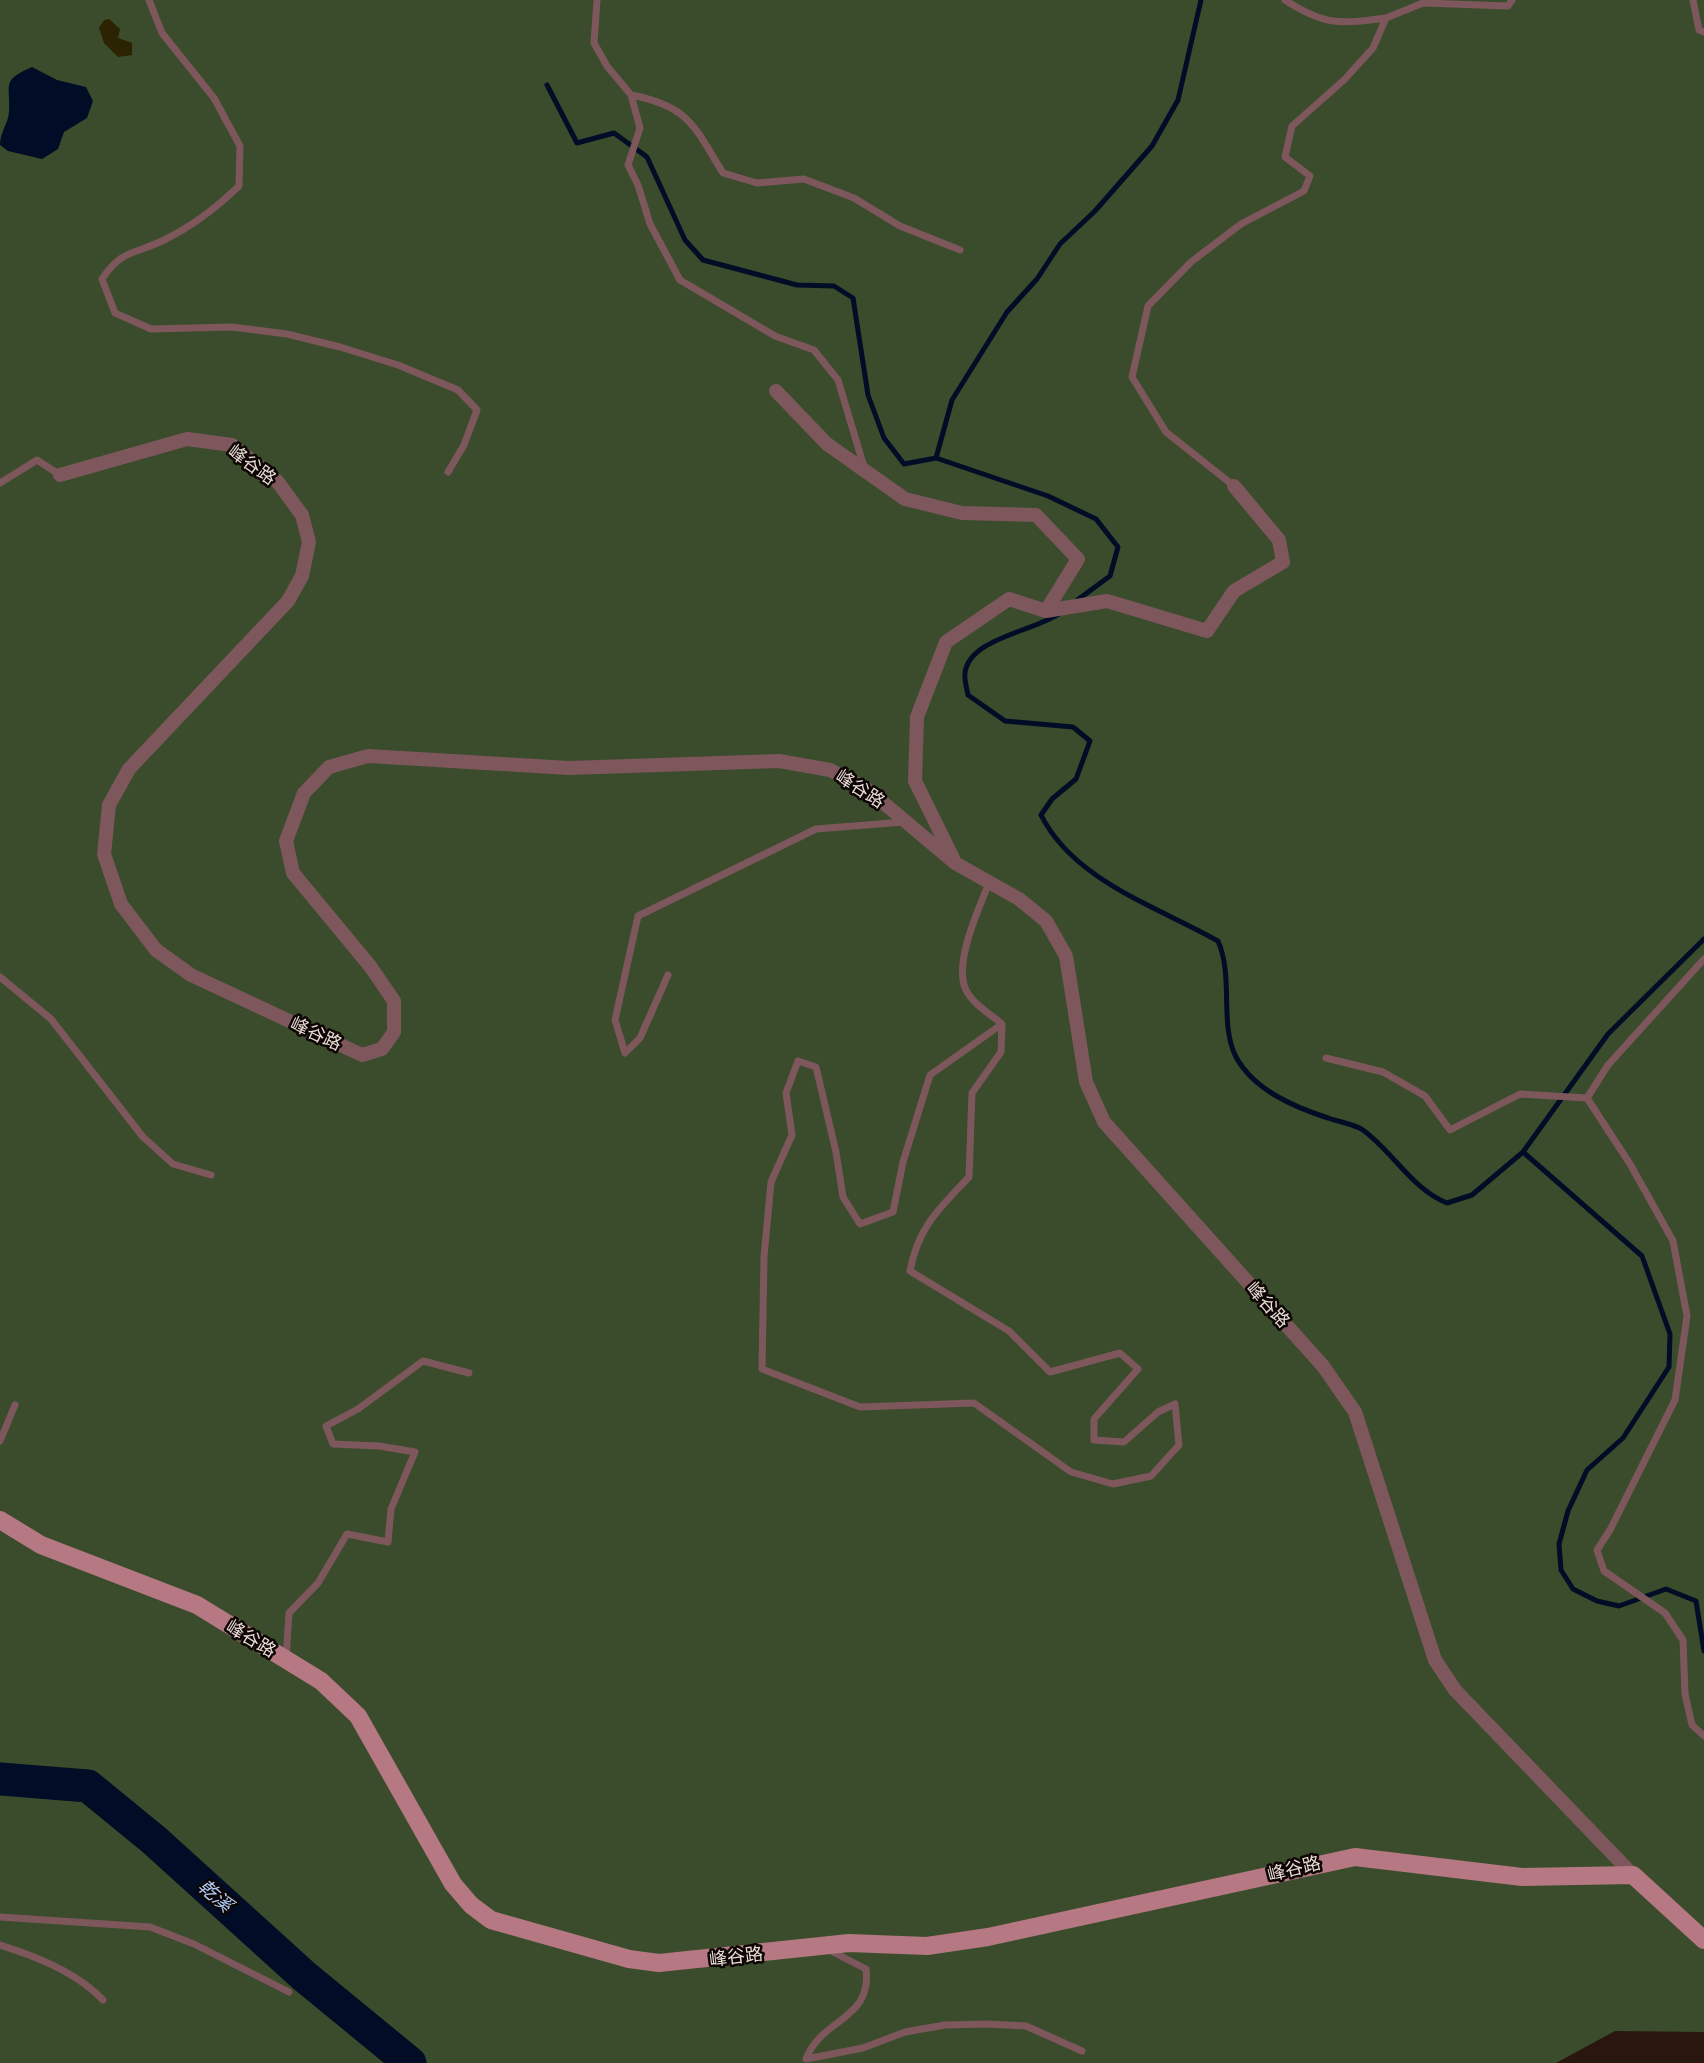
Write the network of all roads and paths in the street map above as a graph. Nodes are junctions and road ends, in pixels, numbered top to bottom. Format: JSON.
{"nodes":[{"id":1,"x":149,"y":0,"type":"edge"},
{"id":2,"x":597,"y":0,"type":"edge"},
{"id":3,"x":1285,"y":0,"type":"edge"},
{"id":4,"x":1511,"y":0,"type":"edge"},
{"id":5,"x":1693,"y":0,"type":"edge"},
{"id":6,"x":1386,"y":18,"type":"junction"},
{"id":7,"x":1704,"y":32,"type":"edge"},
{"id":8,"x":631,"y":95,"type":"junction"},
{"id":9,"x":960,"y":250,"type":"dead end"},
{"id":10,"x":776,"y":391,"type":"dead end"},
{"id":11,"x":865,"y":471,"type":"junction"},
{"id":12,"x":448,"y":472,"type":"dead end"},
{"id":13,"x":60,"y":475,"type":"joint"},
{"id":14,"x":0,"y":483,"type":"edge"},
{"id":15,"x":1234,"y":486,"type":"joint"},
{"id":16,"x":1047,"y":610,"type":"junction"},
{"id":17,"x":906,"y":821,"type":"junction"},
{"id":18,"x":956,"y":863,"type":"junction"},
{"id":19,"x":989,"y":882,"type":"junction"},
{"id":20,"x":1704,"y":959,"type":"edge"},
{"id":21,"x":668,"y":975,"type":"dead end"},
{"id":22,"x":0,"y":977,"type":"edge"},
{"id":23,"x":1002,"y":1024,"type":"junction"},
{"id":24,"x":1326,"y":1058,"type":"dead end"},
{"id":25,"x":1587,"y":1098,"type":"junction"},
{"id":26,"x":211,"y":1175,"type":"dead end"},
{"id":27,"x":469,"y":1373,"type":"dead end"},
{"id":28,"x":15,"y":1405,"type":"dead end"},
{"id":29,"x":0,"y":1441,"type":"edge"},
{"id":30,"x":0,"y":1521,"type":"edge"},
{"id":31,"x":286,"y":1660,"type":"junction"},
{"id":32,"x":1704,"y":1736,"type":"edge"},
{"id":33,"x":1633,"y":1875,"type":"junction"},
{"id":34,"x":0,"y":1917,"type":"edge"},
{"id":35,"x":1704,"y":1940,"type":"edge"},
{"id":36,"x":0,"y":1945,"type":"edge"},
{"id":37,"x":822,"y":1947,"type":"junction"},
{"id":38,"x":289,"y":1992,"type":"dead end"},
{"id":39,"x":103,"y":2000,"type":"dead end"},
{"id":40,"x":1082,"y":2051,"type":"dead end"},
{"id":41,"x":802,"y":2061,"type":"edge"}],
"edges":[{"from":1,"to":12,"type":"lane"},
{"from":2,"to":8,"type":"lane"},
{"from":3,"to":6,"type":"lane"},
{"from":4,"to":6,"type":"lane"},
{"from":5,"to":7,"type":"lane"},
{"from":6,"to":15,"type":"lane"},
{"from":8,"to":9,"type":"lane"},
{"from":8,"to":11,"type":"lane"},
{"from":10,"to":11,"type":"street"},
{"from":11,"to":16,"type":"street"},
{"from":13,"to":14,"type":"lane"},
{"from":13,"to":17,"type":"street","name":"峰谷路"},
{"from":15,"to":16,"type":"street"},
{"from":16,"to":18,"type":"street"},
{"from":17,"to":18,"type":"street","name":"峰谷路"},
{"from":17,"to":21,"type":"lane"},
{"from":18,"to":19,"type":"street","name":"峰谷路"},
{"from":19,"to":23,"type":"lane"},
{"from":19,"to":33,"type":"street","name":"峰谷路"},
{"from":20,"to":25,"type":"lane"},
{"from":22,"to":26,"type":"lane"},
{"from":23,"to":23,"type":"lane"},
{"from":24,"to":25,"type":"lane"},
{"from":25,"to":32,"type":"lane"},
{"from":27,"to":31,"type":"lane"},
{"from":28,"to":29,"type":"lane"},
{"from":30,"to":31,"type":"street","name":"峰谷路"},
{"from":31,"to":37,"type":"street","name":"峰谷路"},
{"from":33,"to":35,"type":"street","name":"峰谷路"},
{"from":33,"to":37,"type":"street","name":"峰谷路"},
{"from":34,"to":38,"type":"lane"},
{"from":36,"to":39,"type":"lane"},
{"from":37,"to":41,"type":"lane"},
{"from":40,"to":41,"type":"lane"}]}
